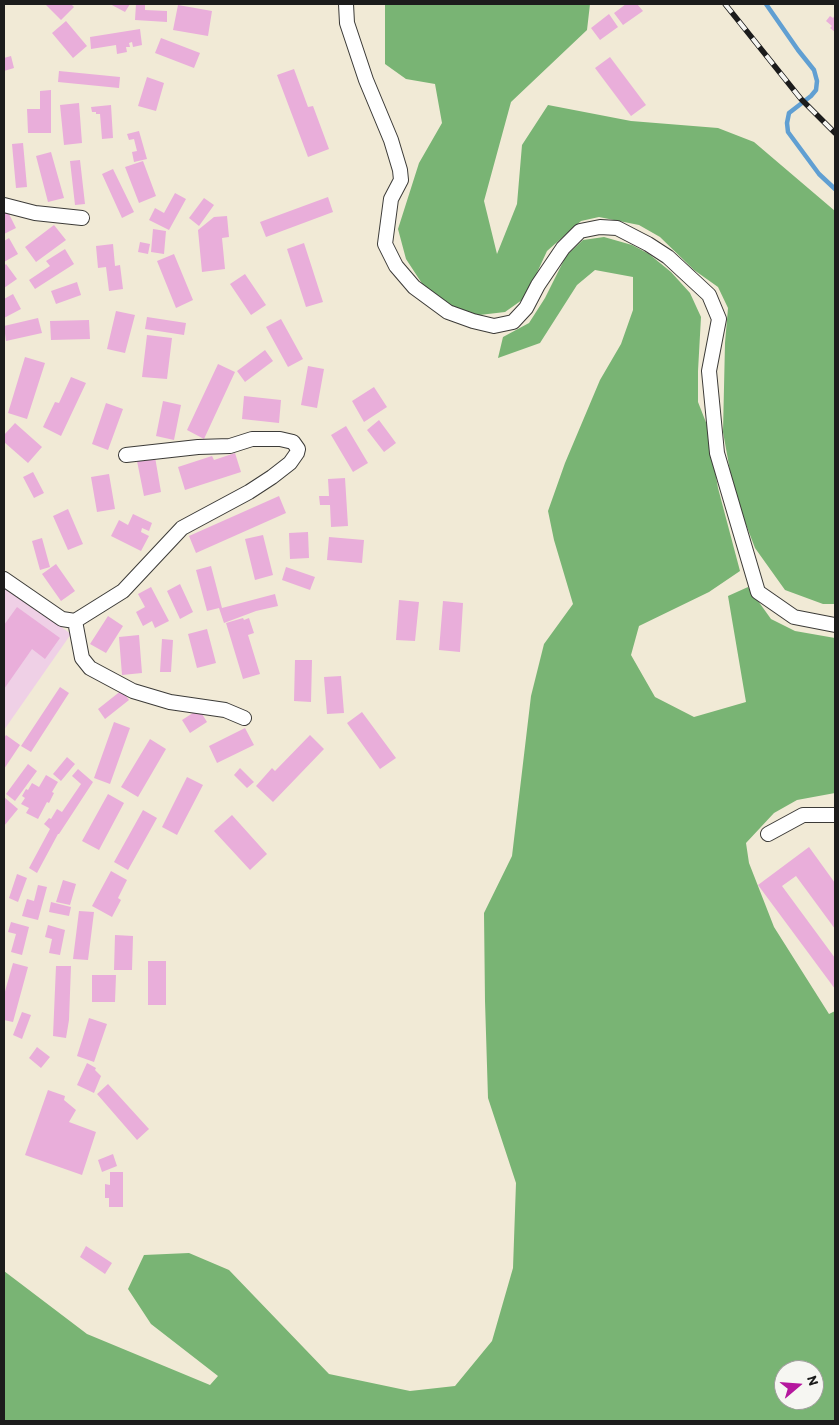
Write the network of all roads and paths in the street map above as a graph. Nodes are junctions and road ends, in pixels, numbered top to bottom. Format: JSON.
{"nodes":[{"id":1,"x":346,"y":4,"type":"edge"},
{"id":2,"x":4,"y":205,"type":"edge"},
{"id":3,"x":82,"y":218,"type":"dead end"},
{"id":4,"x":126,"y":455,"type":"dead end"},
{"id":5,"x":4,"y":579,"type":"edge"},
{"id":6,"x":75,"y":621,"type":"junction"},
{"id":7,"x":835,"y":625,"type":"edge"},
{"id":8,"x":244,"y":718,"type":"dead end"},
{"id":9,"x":835,"y":815,"type":"edge"},
{"id":10,"x":768,"y":834,"type":"dead end"}],
"edges":[{"from":1,"to":7,"type":"street"},
{"from":2,"to":3,"type":"street"},
{"from":4,"to":6,"type":"street"},
{"from":5,"to":6,"type":"street"},
{"from":6,"to":8,"type":"street"},
{"from":9,"to":10,"type":"street"}]}
